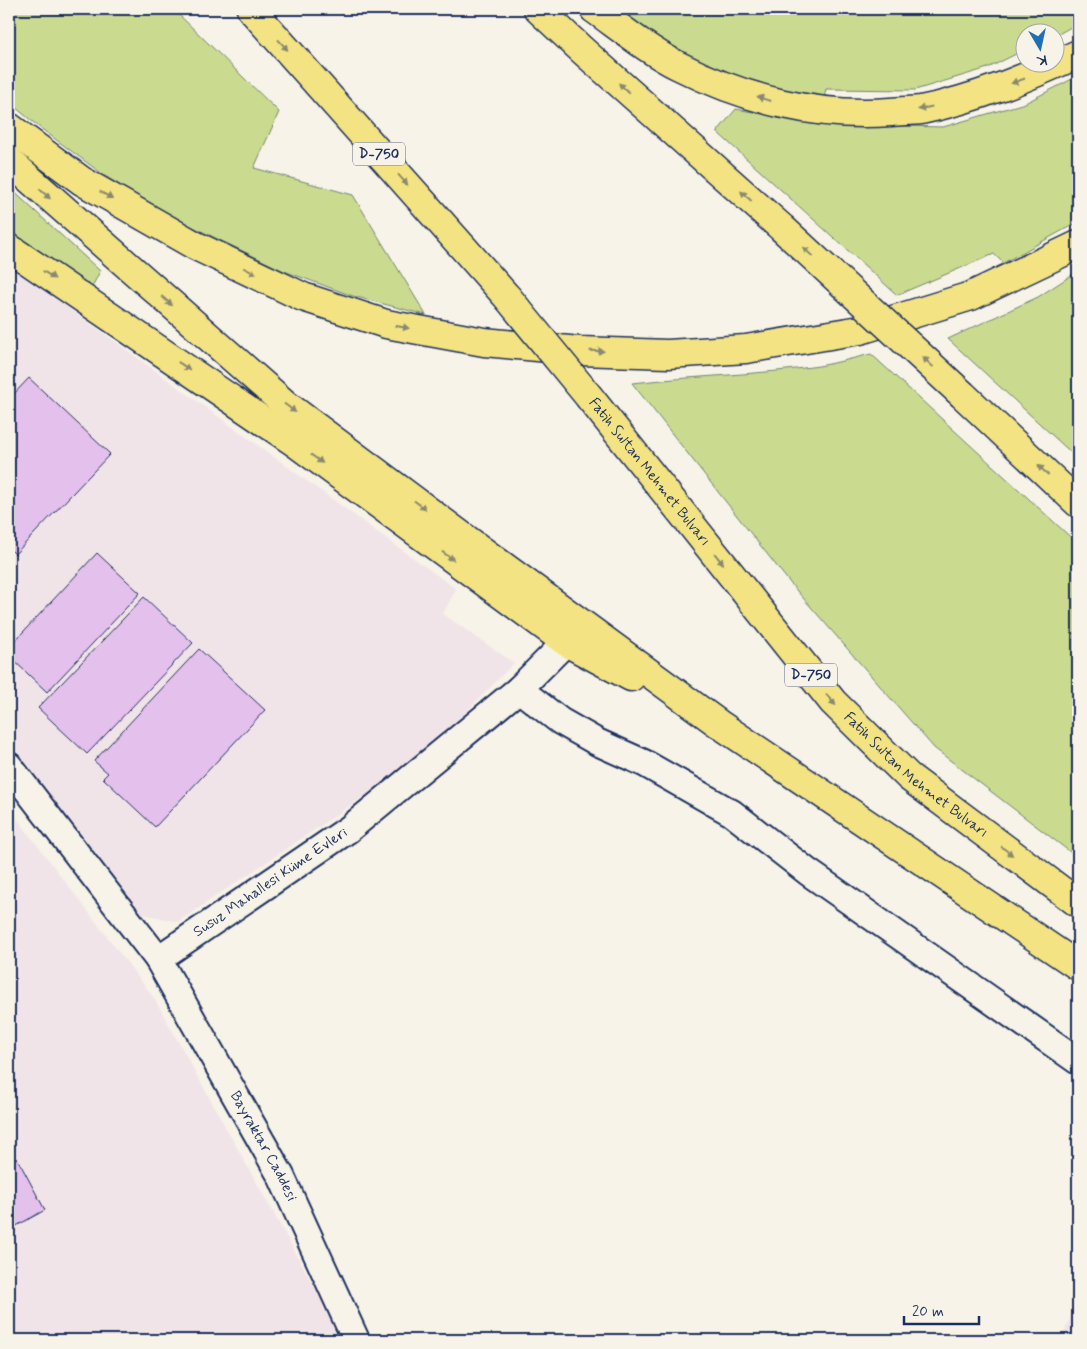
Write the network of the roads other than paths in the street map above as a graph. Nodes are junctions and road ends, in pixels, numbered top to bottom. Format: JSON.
{"nodes":[{"id":1,"x":251,"y":9,"type":"edge"},
{"id":2,"x":538,"y":9,"type":"edge"},
{"id":3,"x":594,"y":9,"type":"edge"},
{"id":4,"x":1078,"y":54,"type":"edge"},
{"id":5,"x":9,"y":127,"type":"edge"},
{"id":6,"x":9,"y":161,"type":"edge"},
{"id":7,"x":1078,"y":245,"type":"edge"},
{"id":8,"x":9,"y":248,"type":"edge"},
{"id":9,"x":1078,"y":503,"type":"edge"},
{"id":10,"x":566,"y":642,"type":"junction"},
{"id":11,"x":519,"y":689,"type":"junction"},
{"id":12,"x":720,"y":724,"type":"junction"},
{"id":13,"x":9,"y":766,"type":"edge"},
{"id":14,"x":1078,"y":903,"type":"edge"},
{"id":15,"x":158,"y":959,"type":"junction"},
{"id":16,"x":1078,"y":966,"type":"edge"},
{"id":17,"x":1078,"y":1061,"type":"edge"},
{"id":18,"x":356,"y":1340,"type":"edge"}],
"edges":[{"from":1,"to":14,"type":"highway","name":"Fatih Sultan Mehmet Bulvarı","number":"D-750","one_way":true,"bridge":true},
{"from":9,"to":2,"type":"highway","one_way":true,"bridge":true},
{"from":4,"to":3,"type":"highway","one_way":true},
{"from":5,"to":7,"type":"highway","one_way":true},
{"from":6,"to":12,"type":"highway","one_way":true},
{"from":8,"to":10,"type":"highway","one_way":true},
{"from":10,"to":11,"type":"street","name":"Susuz Mahallesi Küme Evleri"},
{"from":10,"to":12,"type":"highway"},
{"from":11,"to":15,"type":"street","name":"Susuz Mahallesi Küme Evleri"},
{"from":11,"to":17,"type":"street"},
{"from":12,"to":16,"type":"highway"},
{"from":13,"to":15,"type":"street"},
{"from":15,"to":18,"type":"street","name":"Bayraktar Caddesi"}]}
